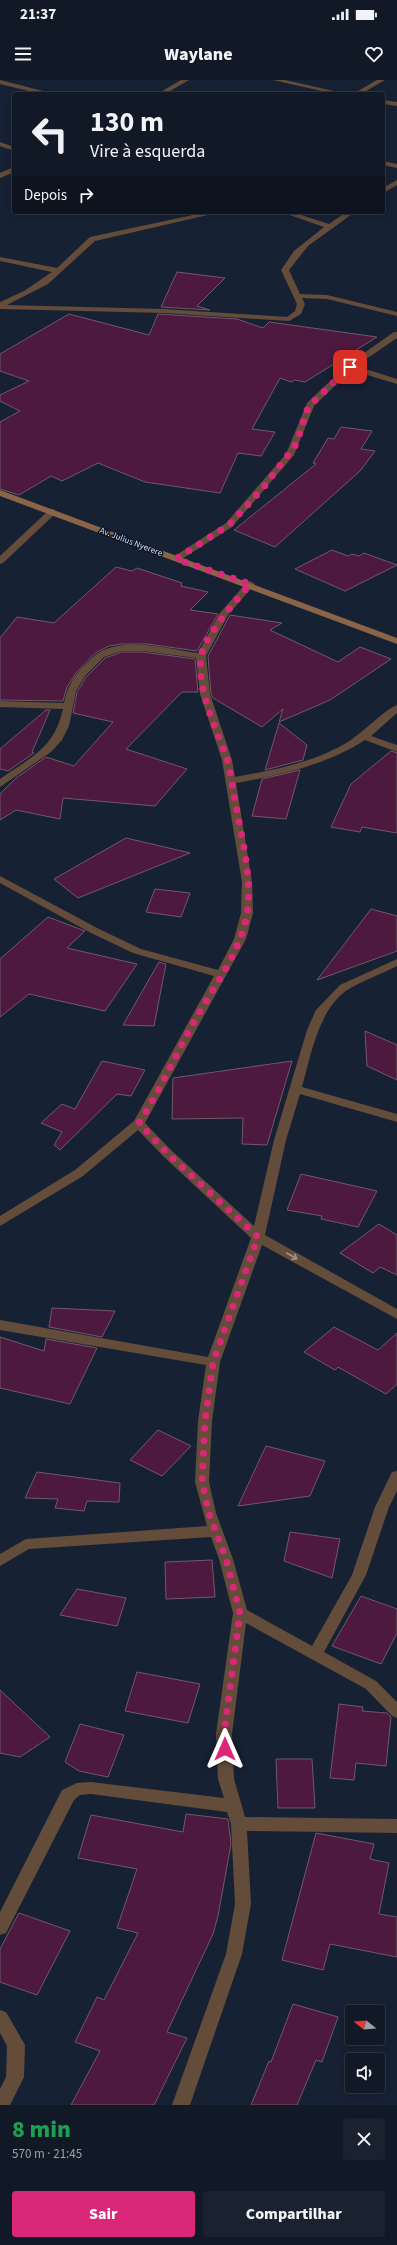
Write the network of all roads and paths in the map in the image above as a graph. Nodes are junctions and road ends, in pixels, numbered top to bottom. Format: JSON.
{"nodes":[{"id":1,"x":186,"y":80,"type":"edge"},
{"id":2,"x":276,"y":80,"type":"edge"},
{"id":3,"x":382,"y":80,"type":"edge"},
{"id":4,"x":0,"y":82,"type":"edge"},
{"id":5,"x":41,"y":92,"type":"edge"},
{"id":6,"x":164,"y":92,"type":"edge"},
{"id":7,"x":334,"y":92,"type":"edge"},
{"id":8,"x":360,"y":92,"type":"edge"},
{"id":9,"x":385,"y":102,"type":"edge"},
{"id":10,"x":397,"y":104,"type":"edge"},
{"id":11,"x":0,"y":144,"type":"edge"},
{"id":12,"x":12,"y":148,"type":"edge"},
{"id":13,"x":385,"y":163,"type":"edge"},
{"id":14,"x":397,"y":166,"type":"edge"},
{"id":15,"x":12,"y":169,"type":"edge"},
{"id":16,"x":0,"y":176,"type":"edge"},
{"id":17,"x":397,"y":182,"type":"edge"},
{"id":18,"x":385,"y":190,"type":"edge"},
{"id":19,"x":208,"y":214,"type":"edge"},
{"id":20,"x":292,"y":214,"type":"edge"},
{"id":21,"x":348,"y":214,"type":"edge"},
{"id":22,"x":330,"y":226,"type":"junction"},
{"id":23,"x":0,"y":259,"type":"edge"},
{"id":24,"x":59,"y":271,"type":"junction"},
{"id":25,"x":298,"y":296,"type":"junction"},
{"id":26,"x":0,"y":306,"type":"edge"},
{"id":27,"x":397,"y":314,"type":"edge"},
{"id":28,"x":397,"y":334,"type":"edge"},
{"id":29,"x":350,"y":367,"type":"junction"},
{"id":30,"x":397,"y":382,"type":"edge"},
{"id":31,"x":0,"y":493,"type":"edge"},
{"id":32,"x":52,"y":512,"type":"junction"},
{"id":33,"x":176,"y":559,"type":"junction"},
{"id":34,"x":0,"y":561,"type":"edge"},
{"id":35,"x":250,"y":584,"type":"junction"},
{"id":36,"x":397,"y":641,"type":"edge"},
{"id":37,"x":201,"y":656,"type":"junction"},
{"id":38,"x":0,"y":704,"type":"edge"},
{"id":39,"x":69,"y":706,"type":"junction"},
{"id":40,"x":397,"y":708,"type":"edge"},
{"id":41,"x":363,"y":736,"type":"junction"},
{"id":42,"x":397,"y":749,"type":"edge"},
{"id":43,"x":231,"y":781,"type":"junction"},
{"id":44,"x":0,"y":784,"type":"edge"},
{"id":45,"x":0,"y":879,"type":"edge"},
{"id":46,"x":397,"y":962,"type":"edge"},
{"id":47,"x":221,"y":974,"type":"junction"},
{"id":48,"x":297,"y":1089,"type":"junction"},
{"id":49,"x":397,"y":1118,"type":"edge"},
{"id":50,"x":139,"y":1123,"type":"junction"},
{"id":51,"x":0,"y":1222,"type":"edge"},
{"id":52,"x":258,"y":1237,"type":"junction"},
{"id":53,"x":397,"y":1316,"type":"edge"},
{"id":54,"x":0,"y":1325,"type":"edge"},
{"id":55,"x":213,"y":1362,"type":"junction"},
{"id":56,"x":397,"y":1476,"type":"edge"},
{"id":57,"x":215,"y":1532,"type":"junction"},
{"id":58,"x":0,"y":1561,"type":"edge"},
{"id":59,"x":240,"y":1613,"type":"junction"},
{"id":60,"x":315,"y":1655,"type":"junction"},
{"id":61,"x":397,"y":1712,"type":"edge"},
{"id":62,"x":233,"y":1806,"type":"junction"},
{"id":63,"x":239,"y":1824,"type":"junction"},
{"id":64,"x":397,"y":1826,"type":"edge"},
{"id":65,"x":0,"y":1928,"type":"edge"},
{"id":66,"x":0,"y":2017,"type":"edge"},
{"id":67,"x":1,"y":2105,"type":"edge"},
{"id":68,"x":181,"y":2105,"type":"edge"}],
"edges":[{"from":1,"to":6,"type":"street"},
{"from":2,"to":7,"type":"street"},
{"from":3,"to":8,"type":"street"},
{"from":4,"to":5,"type":"street"},
{"from":9,"to":10,"type":"street"},
{"from":11,"to":12,"type":"street"},
{"from":13,"to":14,"type":"street"},
{"from":15,"to":16,"type":"street"},
{"from":17,"to":18,"type":"street"},
{"from":19,"to":24,"type":"street"},
{"from":20,"to":22,"type":"street"},
{"from":21,"to":22,"type":"street"},
{"from":22,"to":25,"type":"street"},
{"from":23,"to":24,"type":"street"},
{"from":24,"to":26,"type":"street"},
{"from":25,"to":26,"type":"street"},
{"from":25,"to":27,"type":"street"},
{"from":28,"to":29,"type":"street"},
{"from":29,"to":30,"type":"street"},
{"from":29,"to":33,"type":"street"},
{"from":31,"to":32,"type":"main road","name":"Av. Julius Nyerere"},
{"from":32,"to":33,"type":"main road","name":"Av. Julius Nyerere"},
{"from":32,"to":34,"type":"street"},
{"from":33,"to":35,"type":"main road","name":"Av. Julius Nyerere"},
{"from":35,"to":36,"type":"main road","name":"Av. Julius Nyerere"},
{"from":35,"to":37,"type":"street"},
{"from":37,"to":39,"type":"street"},
{"from":37,"to":43,"type":"street"},
{"from":38,"to":39,"type":"street"},
{"from":39,"to":44,"type":"street"},
{"from":40,"to":41,"type":"street"},
{"from":41,"to":42,"type":"street"},
{"from":41,"to":43,"type":"street"},
{"from":43,"to":47,"type":"street"},
{"from":45,"to":47,"type":"street"},
{"from":46,"to":48,"type":"street"},
{"from":47,"to":50,"type":"street"},
{"from":48,"to":49,"type":"street"},
{"from":48,"to":52,"type":"street"},
{"from":50,"to":51,"type":"street"},
{"from":50,"to":52,"type":"street"},
{"from":52,"to":53,"type":"street","one_way":true},
{"from":52,"to":55,"type":"street"},
{"from":54,"to":55,"type":"street"},
{"from":55,"to":57,"type":"street"},
{"from":56,"to":60,"type":"street"},
{"from":57,"to":58,"type":"street"},
{"from":57,"to":59,"type":"street"},
{"from":59,"to":60,"type":"street"},
{"from":59,"to":62,"type":"street"},
{"from":60,"to":61,"type":"street"},
{"from":62,"to":63,"type":"street"},
{"from":62,"to":65,"type":"street"},
{"from":63,"to":64,"type":"street"},
{"from":63,"to":68,"type":"street"},
{"from":66,"to":67,"type":"street"}]}
